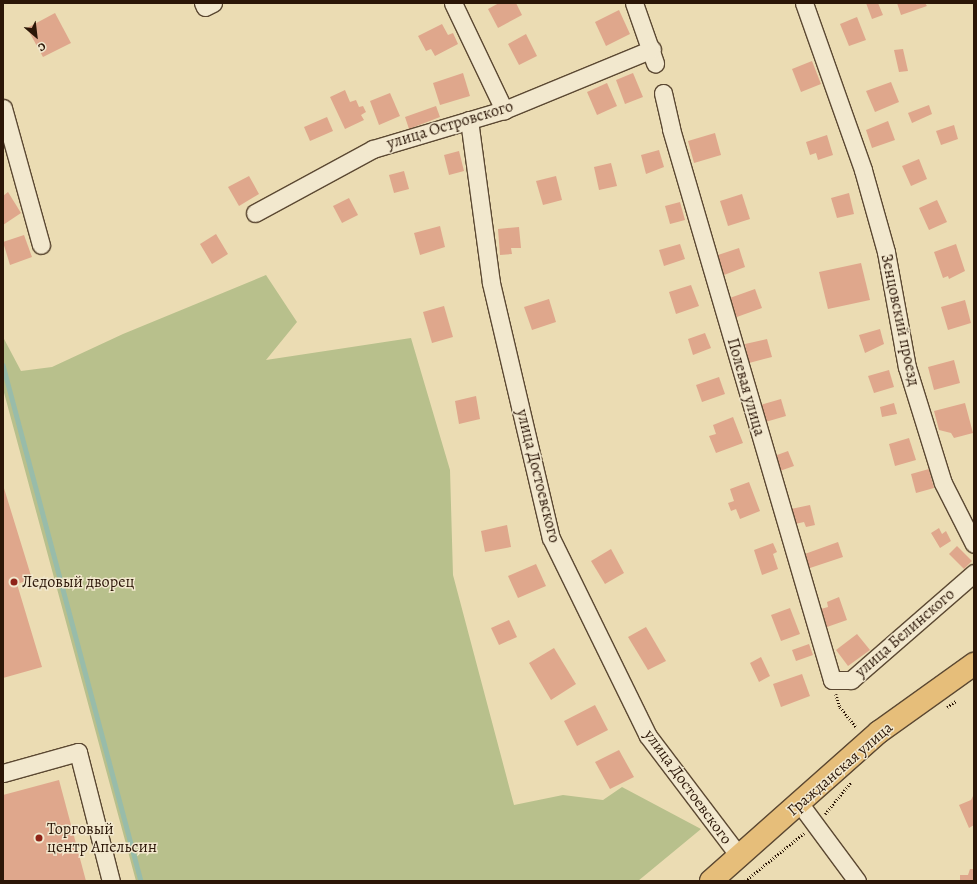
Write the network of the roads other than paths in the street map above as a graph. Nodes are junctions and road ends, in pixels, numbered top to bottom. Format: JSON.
{"nodes":[{"id":1,"x":203,"y":3,"type":"edge"},
{"id":2,"x":213,"y":3,"type":"edge"},
{"id":3,"x":453,"y":3,"type":"edge"},
{"id":4,"x":634,"y":3,"type":"edge"},
{"id":5,"x":804,"y":3,"type":"edge"},
{"id":6,"x":663,"y":93,"type":"dead end"},
{"id":7,"x":3,"y":108,"type":"edge"},
{"id":8,"x":504,"y":110,"type":"junction"},
{"id":9,"x":469,"y":120,"type":"junction"},
{"id":10,"x":255,"y":213,"type":"dead end"},
{"id":11,"x":41,"y":245,"type":"dead end"},
{"id":12,"x":974,"y":544,"type":"edge"},
{"id":13,"x":974,"y":573,"type":"edge"},
{"id":14,"x":974,"y":664,"type":"edge"},
{"id":15,"x":832,"y":680,"type":"joint"},
{"id":16,"x":3,"y":773,"type":"edge"},
{"id":17,"x":800,"y":804,"type":"junction"},
{"id":18,"x":740,"y":857,"type":"junction"},
{"id":19,"x":111,"y":881,"type":"edge"},
{"id":20,"x":711,"y":881,"type":"edge"},
{"id":21,"x":857,"y":881,"type":"edge"}],
"edges":[{"from":1,"to":2,"type":"street"},
{"from":3,"to":8,"type":"street"},
{"from":4,"to":8,"type":"street","name":"улица Островского"},
{"from":5,"to":12,"type":"street","name":"Зенцовский проезд"},
{"from":6,"to":15,"type":"street","name":"Полевая улица"},
{"from":7,"to":11,"type":"street"},
{"from":8,"to":9,"type":"street","name":"улица Островского"},
{"from":9,"to":10,"type":"street","name":"улица Островского"},
{"from":9,"to":18,"type":"street","name":"улица Достоевского"},
{"from":13,"to":15,"type":"street","name":"улица Белинского"},
{"from":14,"to":17,"type":"main road","name":"Гражданская улица"},
{"from":16,"to":19,"type":"street"},
{"from":17,"to":18,"type":"main road","name":"Гражданская улица"},
{"from":17,"to":21,"type":"street"},
{"from":18,"to":20,"type":"main road","name":"Гражданская улица"}]}
